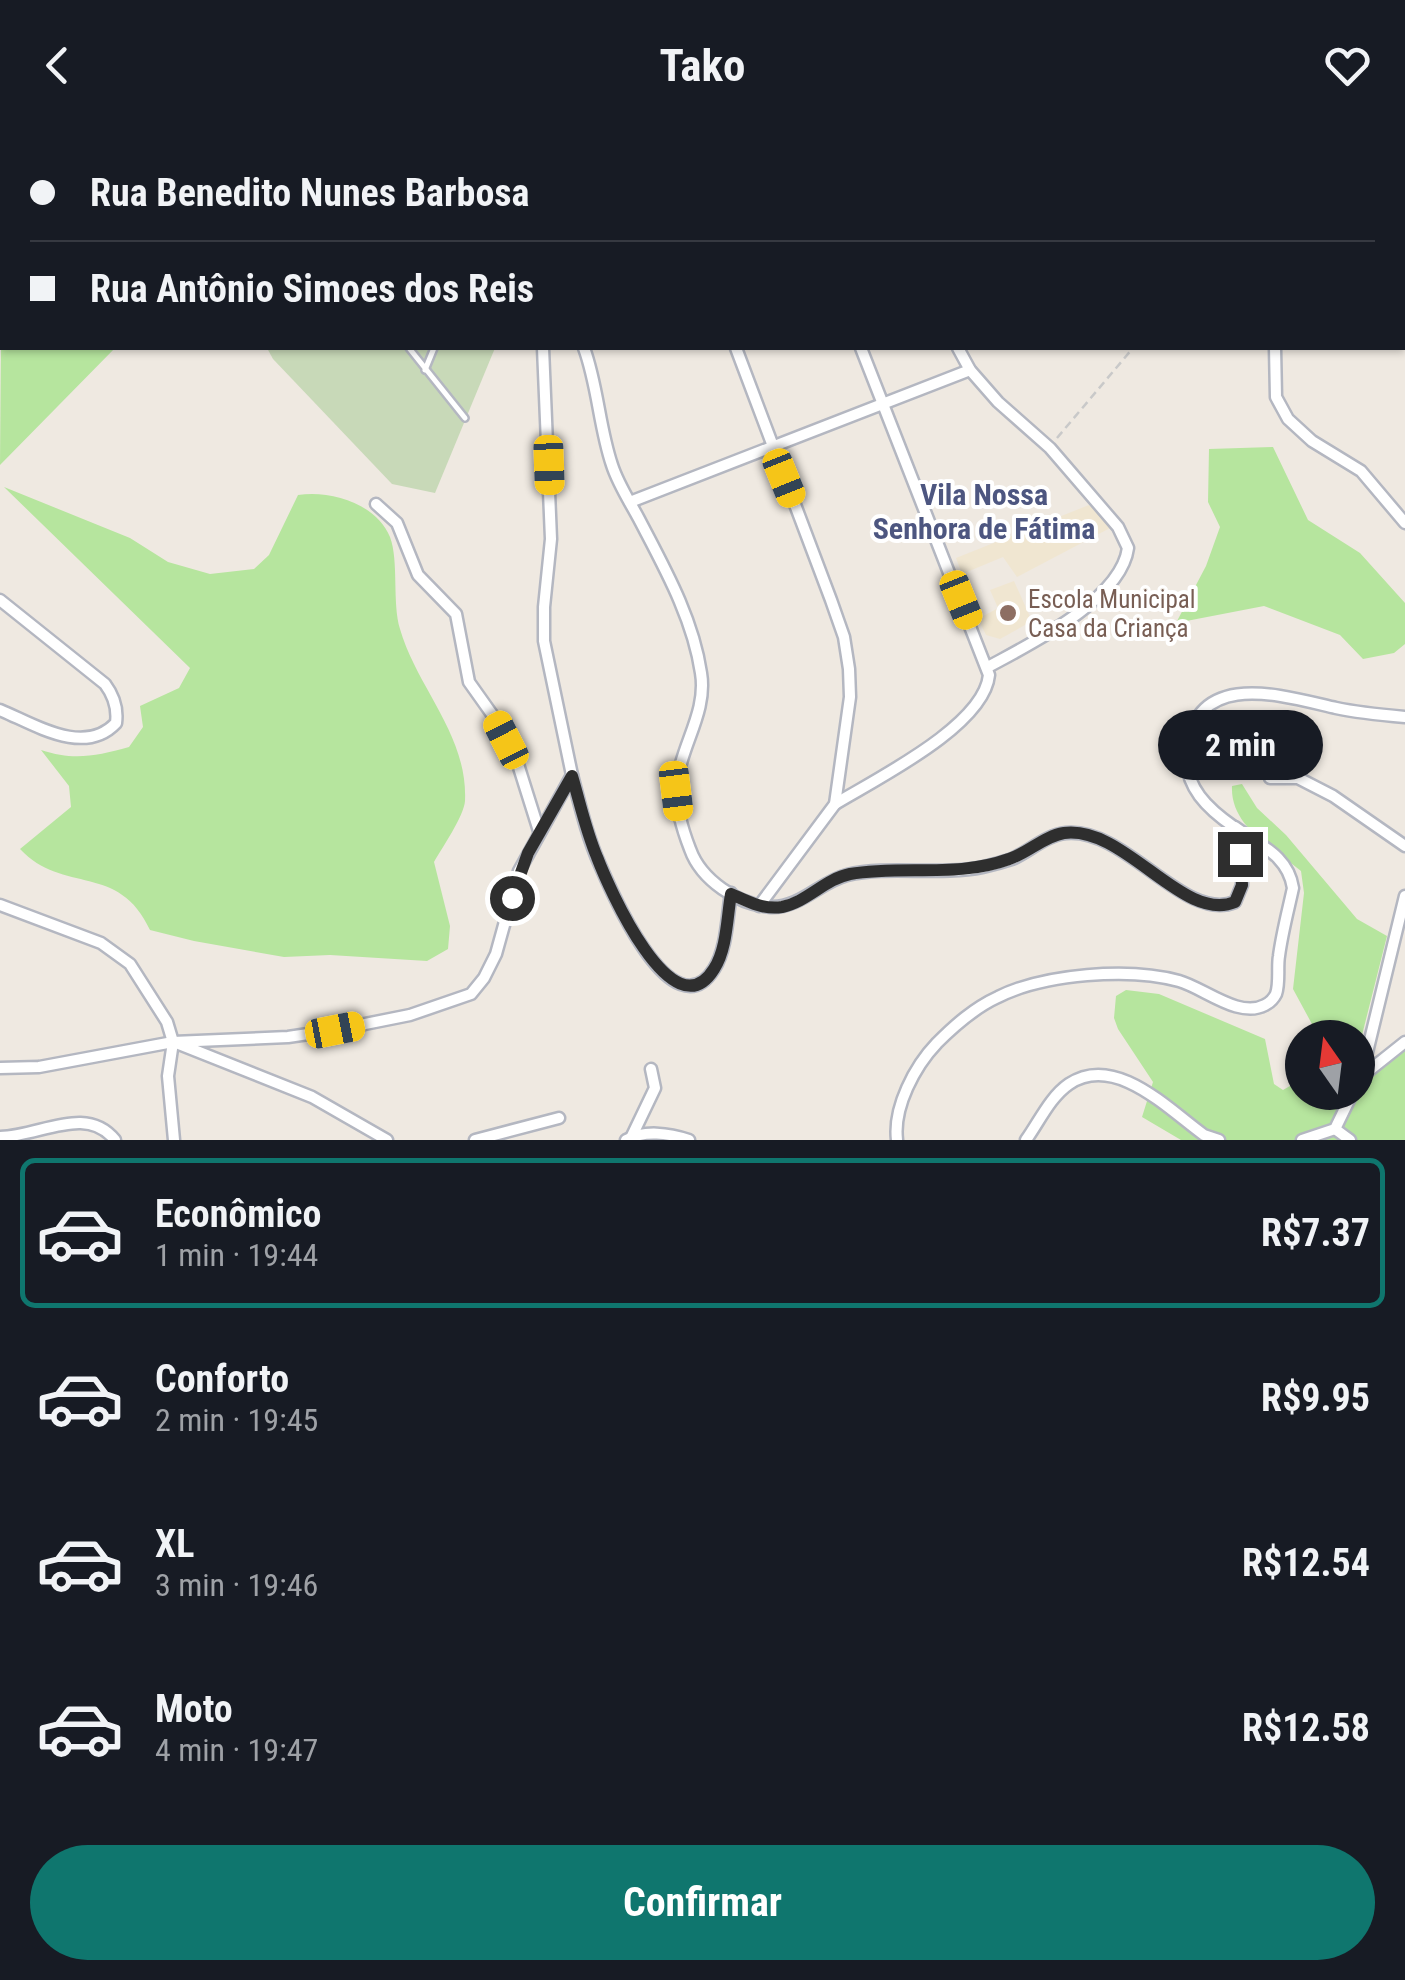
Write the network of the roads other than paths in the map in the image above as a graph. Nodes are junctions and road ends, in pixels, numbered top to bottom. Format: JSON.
{"nodes":[{"id":1,"x":410,"y":350,"type":"edge"},
{"id":2,"x":433,"y":350,"type":"edge"},
{"id":3,"x":543,"y":350,"type":"edge"},
{"id":4,"x":585,"y":350,"type":"edge"},
{"id":5,"x":737,"y":350,"type":"edge"},
{"id":6,"x":862,"y":350,"type":"edge"},
{"id":7,"x":959,"y":350,"type":"edge"},
{"id":8,"x":1275,"y":350,"type":"edge"},
{"id":9,"x":425,"y":370,"type":"junction"},
{"id":10,"x":970,"y":370,"type":"junction"},
{"id":11,"x":882,"y":402,"type":"junction"},
{"id":12,"x":464,"y":418,"type":"dead end"},
{"id":13,"x":772,"y":448,"type":"junction"},
{"id":14,"x":630,"y":502,"type":"junction"},
{"id":15,"x":376,"y":504,"type":"dead end"},
{"id":16,"x":1405,"y":522,"type":"edge"},
{"id":17,"x":0,"y":600,"type":"edge"},
{"id":18,"x":988,"y":667,"type":"junction"},
{"id":19,"x":0,"y":710,"type":"edge"},
{"id":20,"x":1405,"y":717,"type":"edge"},
{"id":21,"x":572,"y":776,"type":"junction"},
{"id":22,"x":1270,"y":778,"type":"dead end"},
{"id":23,"x":835,"y":804,"type":"junction"},
{"id":24,"x":1234,"y":827,"type":"junction"},
{"id":25,"x":539,"y":832,"type":"junction"},
{"id":26,"x":1405,"y":846,"type":"edge"},
{"id":27,"x":731,"y":894,"type":"junction"},
{"id":28,"x":1405,"y":896,"type":"edge"},
{"id":29,"x":0,"y":905,"type":"edge"},
{"id":30,"x":759,"y":906,"type":"junction"},
{"id":31,"x":1374,"y":1020,"type":"edge"},
{"id":32,"x":173,"y":1042,"type":"junction"},
{"id":33,"x":1405,"y":1042,"type":"edge"},
{"id":34,"x":1375,"y":1067,"type":"edge"},
{"id":35,"x":0,"y":1068,"type":"edge"},
{"id":36,"x":651,"y":1069,"type":"dead end"},
{"id":37,"x":1344,"y":1110,"type":"edge"},
{"id":38,"x":559,"y":1118,"type":"dead end"},
{"id":39,"x":1335,"y":1129,"type":"junction"},
{"id":40,"x":0,"y":1137,"type":"edge"},
{"id":41,"x":629,"y":1138,"type":"edge"},
{"id":42,"x":115,"y":1140,"type":"edge"},
{"id":43,"x":174,"y":1140,"type":"edge"},
{"id":44,"x":387,"y":1140,"type":"edge"},
{"id":45,"x":475,"y":1140,"type":"edge"},
{"id":46,"x":689,"y":1140,"type":"edge"},
{"id":47,"x":897,"y":1140,"type":"edge"},
{"id":48,"x":1026,"y":1140,"type":"edge"},
{"id":49,"x":1219,"y":1140,"type":"edge"},
{"id":50,"x":1302,"y":1140,"type":"edge"},
{"id":51,"x":1350,"y":1140,"type":"edge"}],
"edges":[{"from":1,"to":9,"type":"lane"},
{"from":2,"to":9,"type":"lane"},
{"from":3,"to":21,"type":"street"},
{"from":4,"to":14,"type":"street"},
{"from":5,"to":13,"type":"street"},
{"from":6,"to":11,"type":"street"},
{"from":7,"to":10,"type":"street"},
{"from":8,"to":16,"type":"street"},
{"from":9,"to":12,"type":"lane"},
{"from":10,"to":11,"type":"street"},
{"from":10,"to":18,"type":"street"},
{"from":11,"to":13,"type":"street"},
{"from":11,"to":18,"type":"street"},
{"from":13,"to":14,"type":"street"},
{"from":13,"to":23,"type":"street"},
{"from":14,"to":27,"type":"street"},
{"from":15,"to":25,"type":"street"},
{"from":17,"to":19,"type":"street"},
{"from":18,"to":23,"type":"street"},
{"from":20,"to":24,"type":"street"},
{"from":21,"to":25,"type":"street"},
{"from":21,"to":27,"type":"street"},
{"from":22,"to":26,"type":"street"},
{"from":23,"to":30,"type":"street"},
{"from":24,"to":30,"type":"street"},
{"from":24,"to":47,"type":"street"},
{"from":25,"to":32,"type":"street"},
{"from":27,"to":30,"type":"street"},
{"from":28,"to":31,"type":"street"},
{"from":29,"to":32,"type":"street"},
{"from":32,"to":35,"type":"street"},
{"from":32,"to":43,"type":"street"},
{"from":32,"to":44,"type":"street"},
{"from":33,"to":34,"type":"street"},
{"from":36,"to":41,"type":"street"},
{"from":37,"to":39,"type":"street"},
{"from":38,"to":45,"type":"street"},
{"from":39,"to":50,"type":"street"},
{"from":39,"to":51,"type":"street"},
{"from":40,"to":42,"type":"street"},
{"from":41,"to":46,"type":"street"},
{"from":48,"to":49,"type":"street"}]}
